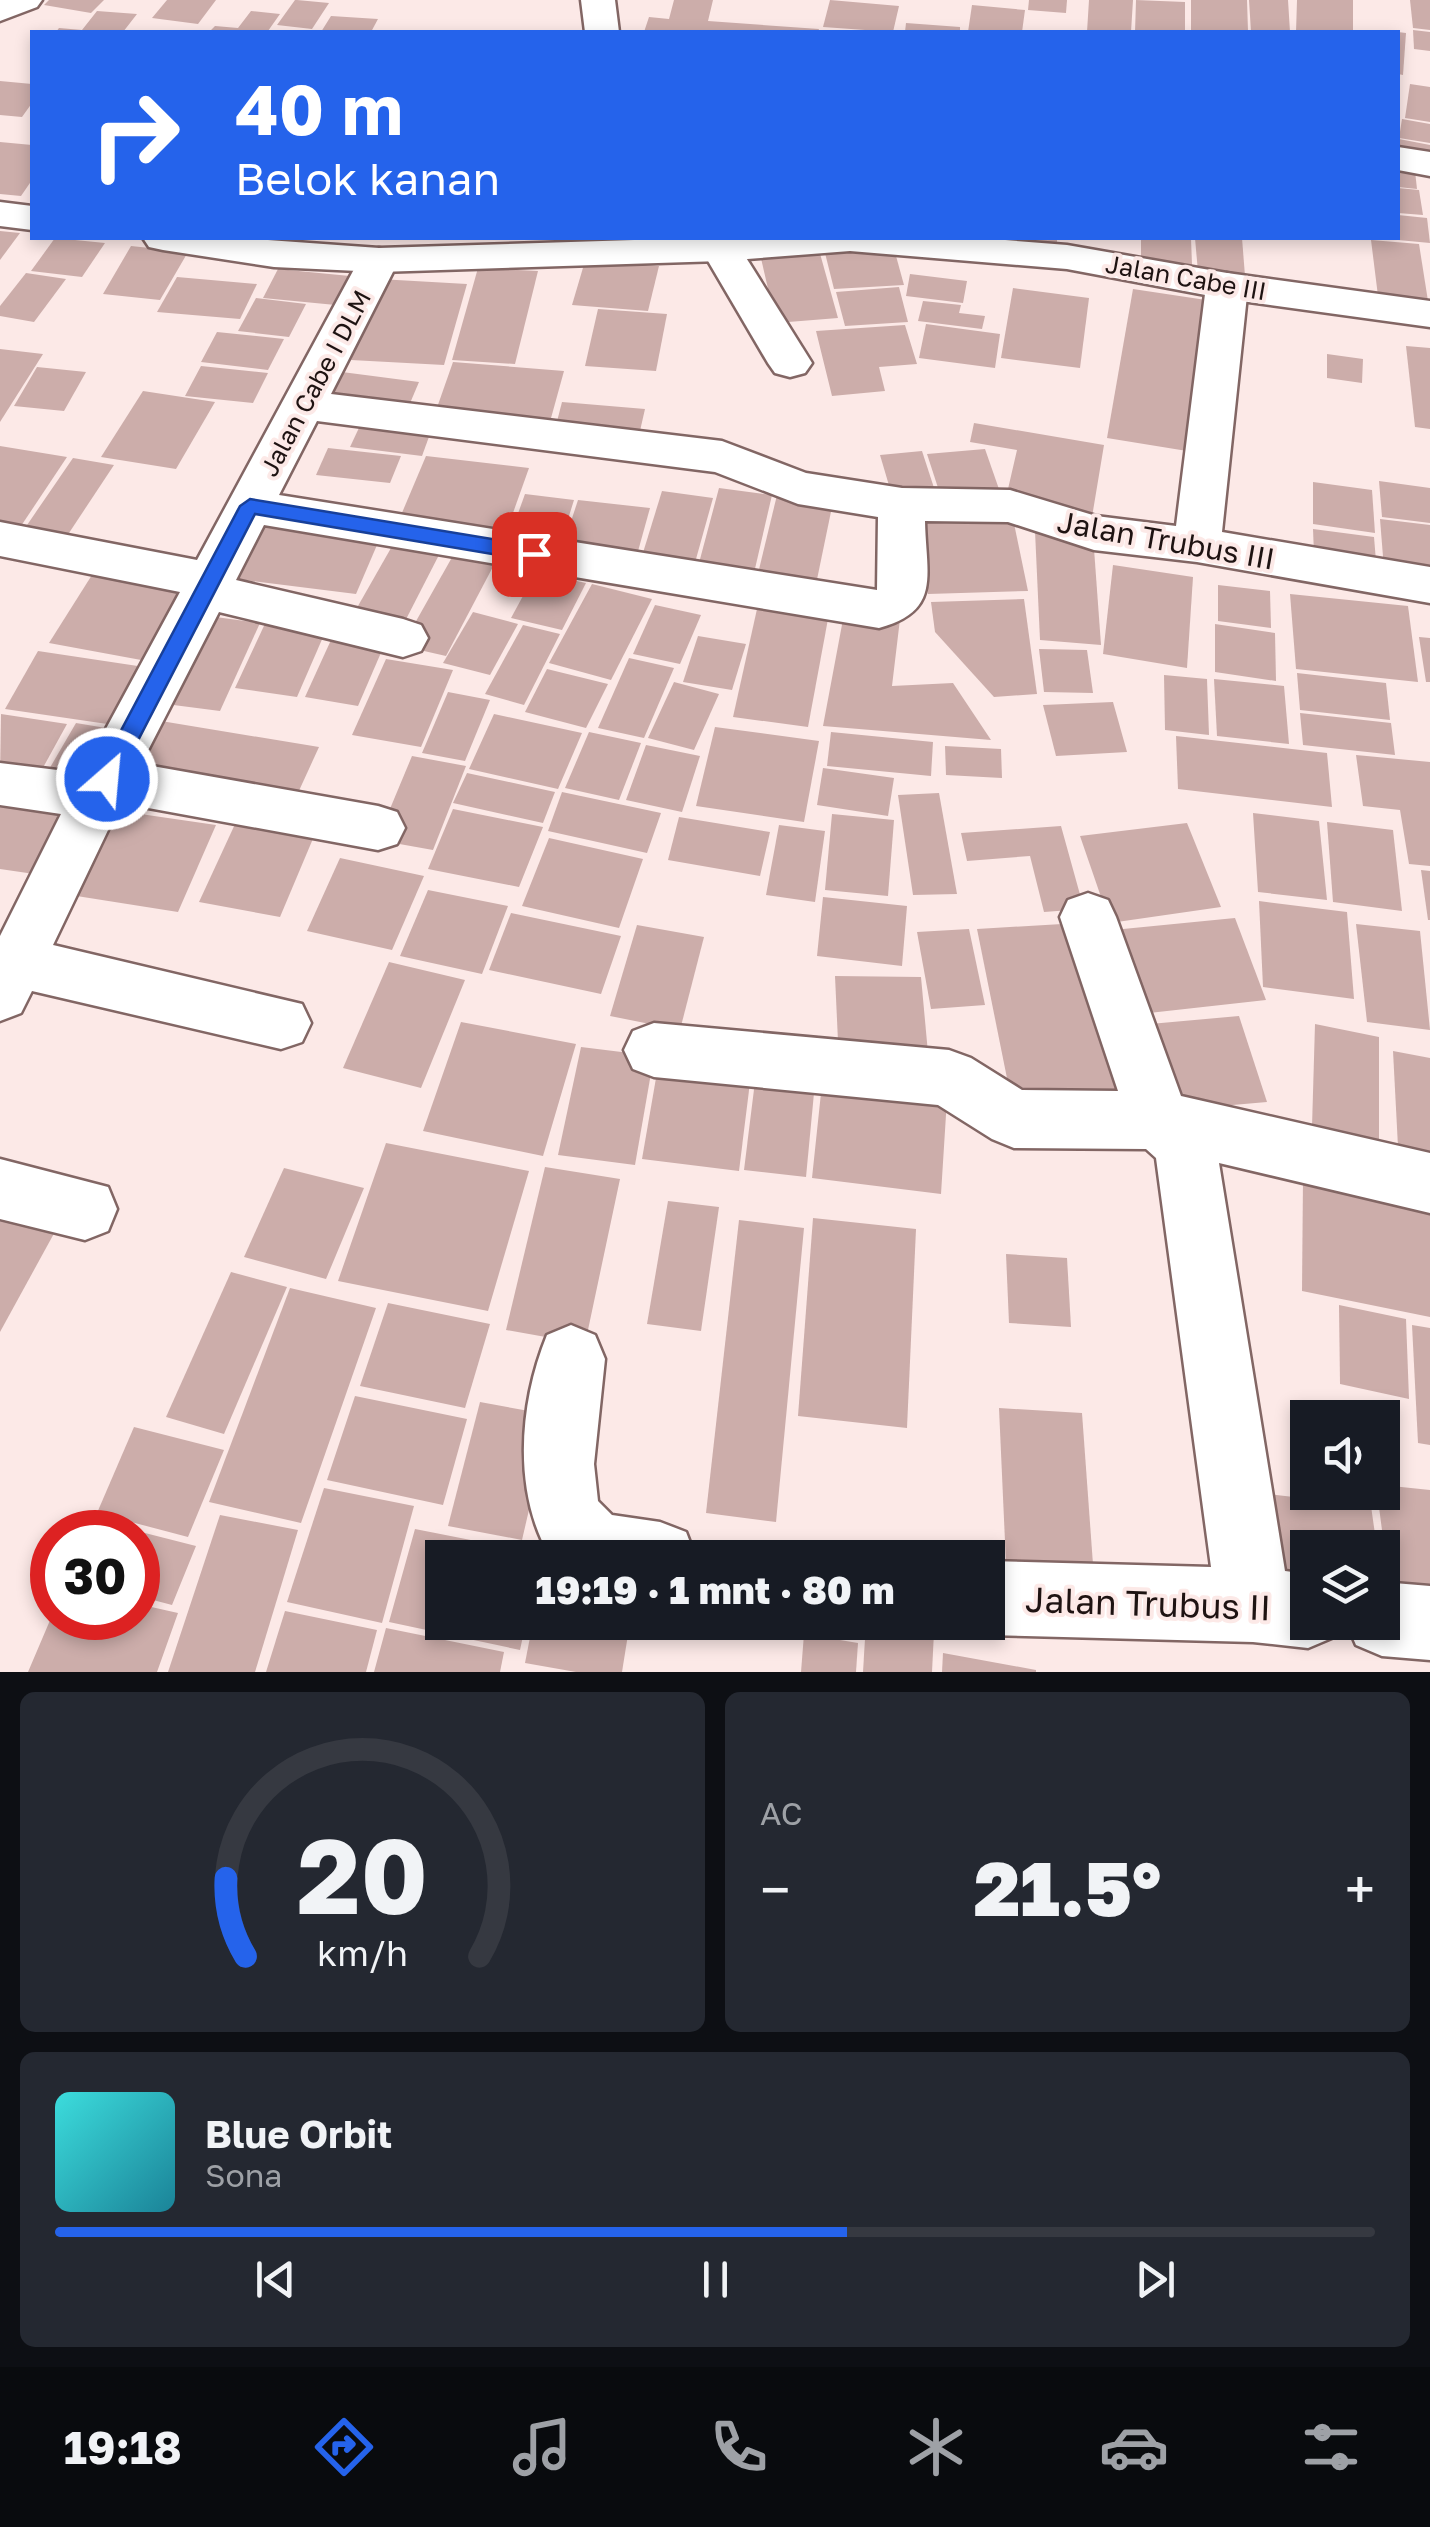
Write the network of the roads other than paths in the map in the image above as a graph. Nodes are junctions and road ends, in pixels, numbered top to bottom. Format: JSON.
{"nodes":[{"id":1,"x":25,"y":0,"type":"edge"},
{"id":2,"x":598,"y":0,"type":"edge"},
{"id":3,"x":0,"y":12,"type":"edge"},
{"id":4,"x":602,"y":30,"type":"edge"},
{"id":5,"x":1400,"y":159,"type":"edge"},
{"id":6,"x":1430,"y":164,"type":"edge"},
{"id":7,"x":0,"y":214,"type":"edge"},
{"id":8,"x":30,"y":218,"type":"edge"},
{"id":9,"x":176,"y":240,"type":"edge"},
{"id":10,"x":828,"y":240,"type":"edge"},
{"id":11,"x":897,"y":240,"type":"edge"},
{"id":12,"x":1067,"y":247,"type":"edge"},
{"id":13,"x":721,"y":250,"type":"junction"},
{"id":14,"x":380,"y":260,"type":"junction"},
{"id":15,"x":1228,"y":286,"type":"junction"},
{"id":16,"x":1430,"y":314,"type":"edge"},
{"id":17,"x":790,"y":362,"type":"dead end"},
{"id":18,"x":304,"y":405,"type":"junction"},
{"id":19,"x":902,"y":504,"type":"junction"},
{"id":20,"x":250,"y":506,"type":"junction"},
{"id":21,"x":0,"y":539,"type":"edge"},
{"id":22,"x":1196,"y":545,"type":"junction"},
{"id":23,"x":207,"y":585,"type":"junction"},
{"id":24,"x":1430,"y":585,"type":"edge"},
{"id":25,"x":403,"y":638,"type":"dead end"},
{"id":26,"x":0,"y":784,"type":"edge"},
{"id":27,"x":102,"y":788,"type":"junction"},
{"id":28,"x":378,"y":828,"type":"dead end"},
{"id":29,"x":1088,"y":917,"type":"dead end"},
{"id":30,"x":8,"y":978,"type":"edge"},
{"id":31,"x":281,"y":1022,"type":"dead end"},
{"id":32,"x":654,"y":1050,"type":"dead end"},
{"id":33,"x":1159,"y":1120,"type":"junction"},
{"id":34,"x":1430,"y":1183,"type":"edge"},
{"id":35,"x":0,"y":1189,"type":"edge"},
{"id":36,"x":85,"y":1209,"type":"dead end"},
{"id":37,"x":571,"y":1358,"type":"dead end"},
{"id":38,"x":585,"y":1540,"type":"edge"},
{"id":39,"x":1005,"y":1599,"type":"edge"},
{"id":40,"x":1280,"y":1608,"type":"edge"},
{"id":41,"x":1400,"y":1620,"type":"edge"},
{"id":42,"x":1430,"y":1624,"type":"edge"}],
"edges":[{"from":1,"to":3,"type":"street"},
{"from":2,"to":4,"type":"street"},
{"from":5,"to":6,"type":"street"},
{"from":7,"to":8,"type":"street"},
{"from":9,"to":14,"type":"street","name":"Jalan Cabe III"},
{"from":10,"to":13,"type":"street","name":"Jalan Cabe III"},
{"from":11,"to":12,"type":"street","name":"Jalan Cabe III"},
{"from":12,"to":15,"type":"street","name":"Jalan Cabe III"},
{"from":13,"to":14,"type":"street","name":"Jalan Cabe III"},
{"from":13,"to":17,"type":"street"},
{"from":14,"to":18,"type":"street","name":"Jalan Cabe I DLM"},
{"from":15,"to":16,"type":"street","name":"Jalan Cabe III"},
{"from":15,"to":22,"type":"street"},
{"from":18,"to":19,"type":"street","name":"Jalan Trubus III"},
{"from":18,"to":20,"type":"street","name":"Jalan Cabe I DLM"},
{"from":19,"to":20,"type":"street"},
{"from":19,"to":22,"type":"street","name":"Jalan Trubus III"},
{"from":20,"to":23,"type":"street","name":"Jalan Cabe I DLM"},
{"from":21,"to":23,"type":"street"},
{"from":22,"to":24,"type":"street","name":"Jalan Trubus III"},
{"from":23,"to":25,"type":"street"},
{"from":23,"to":27,"type":"street","name":"Jalan Cabe I DLM"},
{"from":26,"to":27,"type":"street"},
{"from":27,"to":28,"type":"street"},
{"from":27,"to":30,"type":"street","name":"Jalan Cabe I DLM"},
{"from":29,"to":33,"type":"street"},
{"from":30,"to":31,"type":"street"},
{"from":32,"to":33,"type":"street"},
{"from":33,"to":34,"type":"street"},
{"from":33,"to":40,"type":"street"},
{"from":35,"to":36,"type":"street"},
{"from":37,"to":38,"type":"street"},
{"from":39,"to":40,"type":"street","name":"Jalan Trubus II"},
{"from":41,"to":42,"type":"street"}]}
